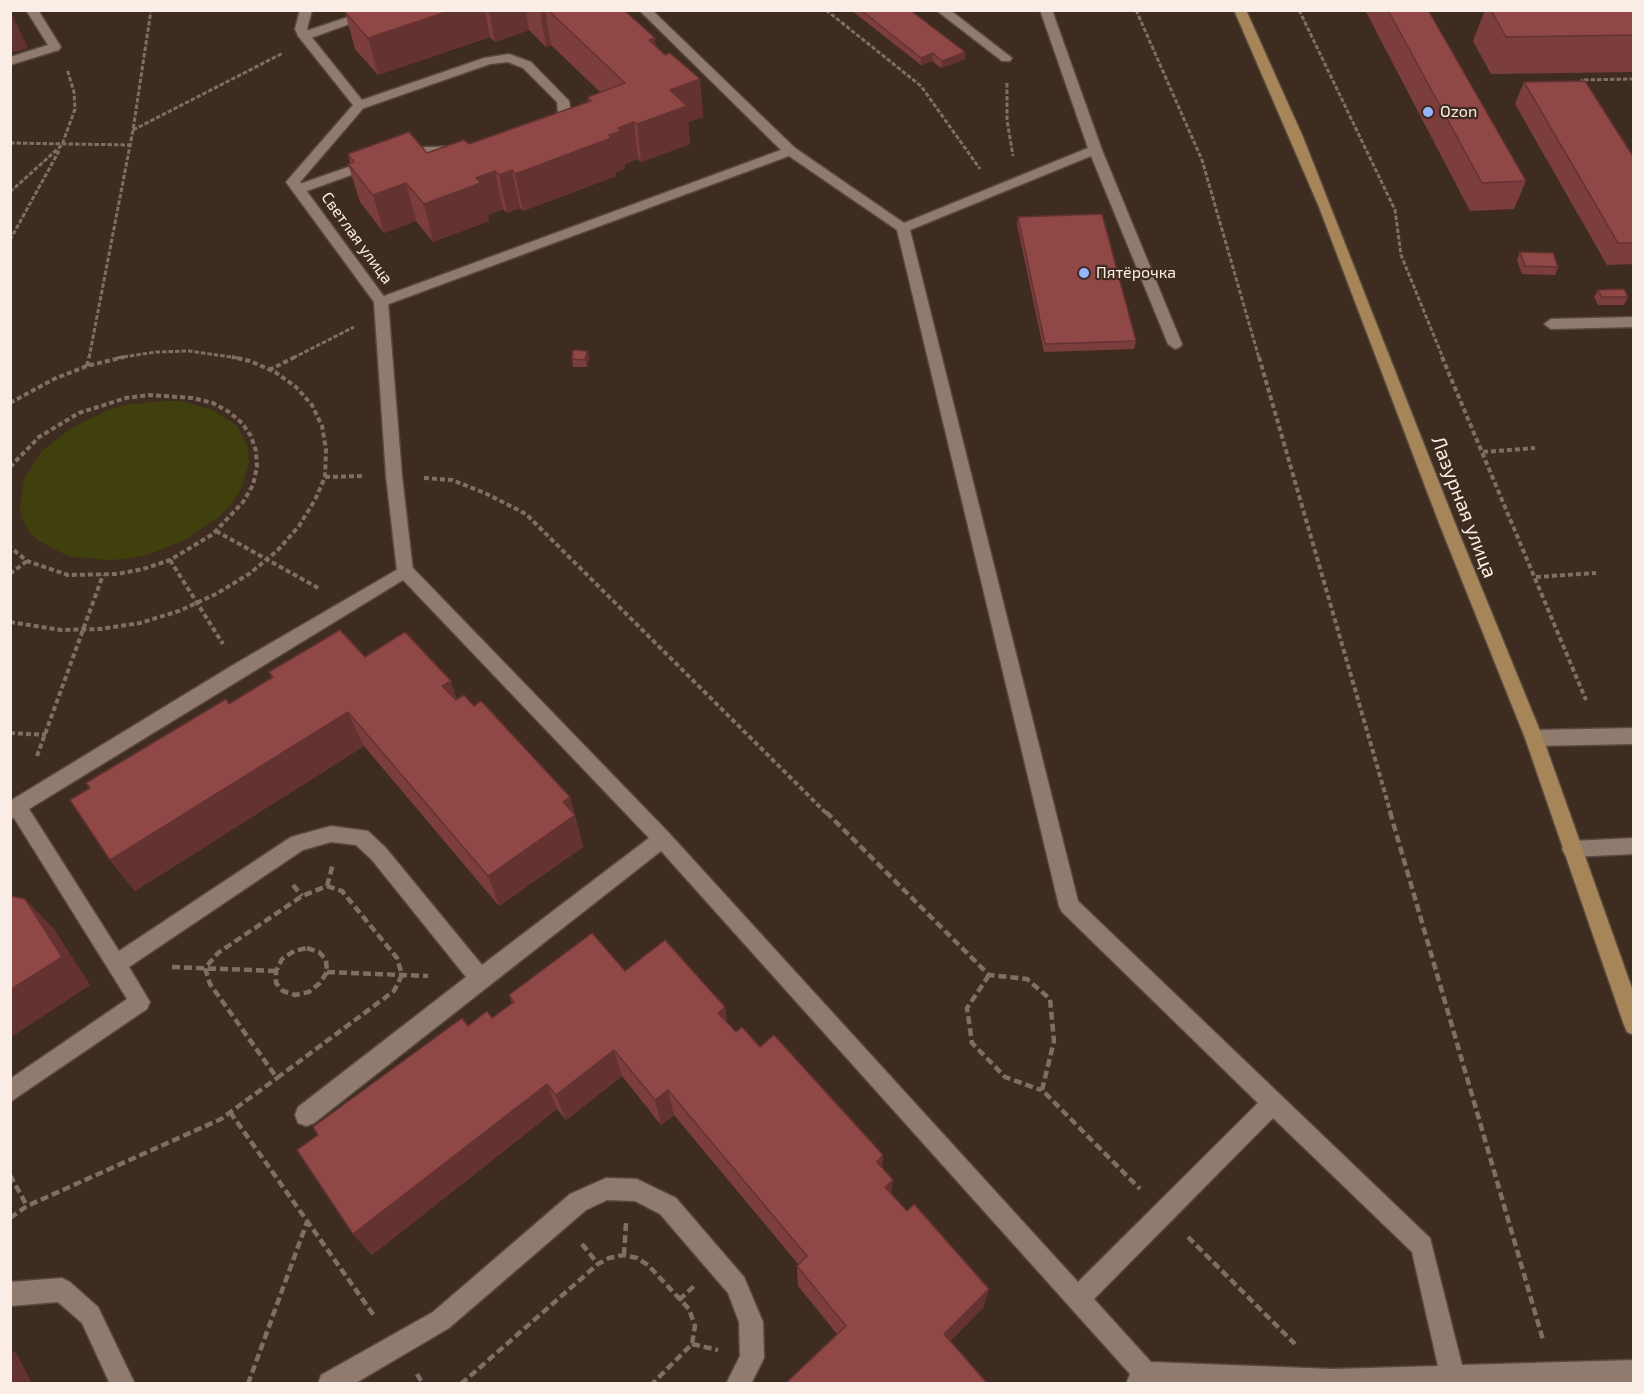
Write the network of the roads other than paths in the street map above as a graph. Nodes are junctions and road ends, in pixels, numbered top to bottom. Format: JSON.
{"nodes":[{"id":1,"x":32,"y":10,"type":"edge"},
{"id":2,"x":306,"y":10,"type":"edge"},
{"id":3,"x":382,"y":10,"type":"edge"},
{"id":4,"x":645,"y":10,"type":"edge"},
{"id":5,"x":942,"y":10,"type":"edge"},
{"id":6,"x":1046,"y":10,"type":"edge"},
{"id":7,"x":1240,"y":10,"type":"edge"},
{"id":8,"x":306,"y":38,"type":"junction"},
{"id":9,"x":1006,"y":58,"type":"road end"},
{"id":10,"x":10,"y":61,"type":"edge"},
{"id":11,"x":360,"y":105,"type":"junction"},
{"id":12,"x":539,"y":130,"type":"edge"},
{"id":13,"x":473,"y":150,"type":"edge"},
{"id":14,"x":1095,"y":150,"type":"junction"},
{"id":15,"x":790,"y":151,"type":"junction"},
{"id":16,"x":299,"y":189,"type":"junction"},
{"id":17,"x":903,"y":228,"type":"junction"},
{"id":18,"x":382,"y":307,"type":"junction"},
{"id":19,"x":1634,"y":322,"type":"edge"},
{"id":20,"x":1551,"y":324,"type":"dead end"},
{"id":21,"x":1175,"y":344,"type":"dead end"},
{"id":22,"x":405,"y":571,"type":"junction"},
{"id":23,"x":1634,"y":736,"type":"edge"},
{"id":24,"x":1534,"y":738,"type":"junction"},
{"id":25,"x":14,"y":809,"type":"edge"},
{"id":26,"x":662,"y":838,"type":"junction"},
{"id":27,"x":1634,"y":846,"type":"edge"},
{"id":28,"x":1572,"y":849,"type":"junction"},
{"id":29,"x":115,"y":965,"type":"junction"},
{"id":30,"x":480,"y":979,"type":"junction"},
{"id":31,"x":1634,"y":1025,"type":"edge"},
{"id":32,"x":10,"y":1092,"type":"edge"},
{"id":33,"x":1273,"y":1103,"type":"junction"},
{"id":34,"x":306,"y":1115,"type":"dead end"},
{"id":35,"x":10,"y":1294,"type":"edge"},
{"id":36,"x":1078,"y":1298,"type":"junction"},
{"id":37,"x":1634,"y":1372,"type":"edge"},
{"id":38,"x":1453,"y":1377,"type":"junction"},
{"id":39,"x":1142,"y":1379,"type":"edge"},
{"id":40,"x":123,"y":1383,"type":"edge"},
{"id":41,"x":330,"y":1383,"type":"edge"},
{"id":42,"x":738,"y":1383,"type":"edge"}],
"edges":[{"from":1,"to":10,"type":"street"},
{"from":2,"to":8,"type":"street"},
{"from":3,"to":8,"type":"street"},
{"from":4,"to":15,"type":"street"},
{"from":5,"to":9,"type":"street"},
{"from":6,"to":14,"type":"street"},
{"from":7,"to":24,"type":"street","name":"Лазурная улица"},
{"from":8,"to":11,"type":"street"},
{"from":11,"to":12,"type":"street"},
{"from":11,"to":16,"type":"street","name":"Светлая улица"},
{"from":13,"to":16,"type":"street"},
{"from":14,"to":17,"type":"street"},
{"from":14,"to":21,"type":"street"},
{"from":15,"to":17,"type":"street"},
{"from":15,"to":18,"type":"street"},
{"from":16,"to":18,"type":"street","name":"Светлая улица"},
{"from":17,"to":33,"type":"street"},
{"from":18,"to":22,"type":"street","name":"Светлая улица"},
{"from":19,"to":20,"type":"street"},
{"from":22,"to":25,"type":"street"},
{"from":22,"to":26,"type":"street"},
{"from":23,"to":24,"type":"street"},
{"from":24,"to":28,"type":"street","name":"Лазурная улица"},
{"from":25,"to":29,"type":"street"},
{"from":26,"to":30,"type":"street"},
{"from":26,"to":36,"type":"street"},
{"from":27,"to":28,"type":"street"},
{"from":28,"to":31,"type":"street","name":"Лазурная улица"},
{"from":29,"to":30,"type":"street"},
{"from":29,"to":32,"type":"street"},
{"from":30,"to":34,"type":"street"},
{"from":33,"to":36,"type":"street"},
{"from":33,"to":38,"type":"street"},
{"from":35,"to":40,"type":"street"},
{"from":36,"to":39,"type":"street"},
{"from":37,"to":38,"type":"street"},
{"from":38,"to":39,"type":"street"},
{"from":41,"to":42,"type":"street"}]}
